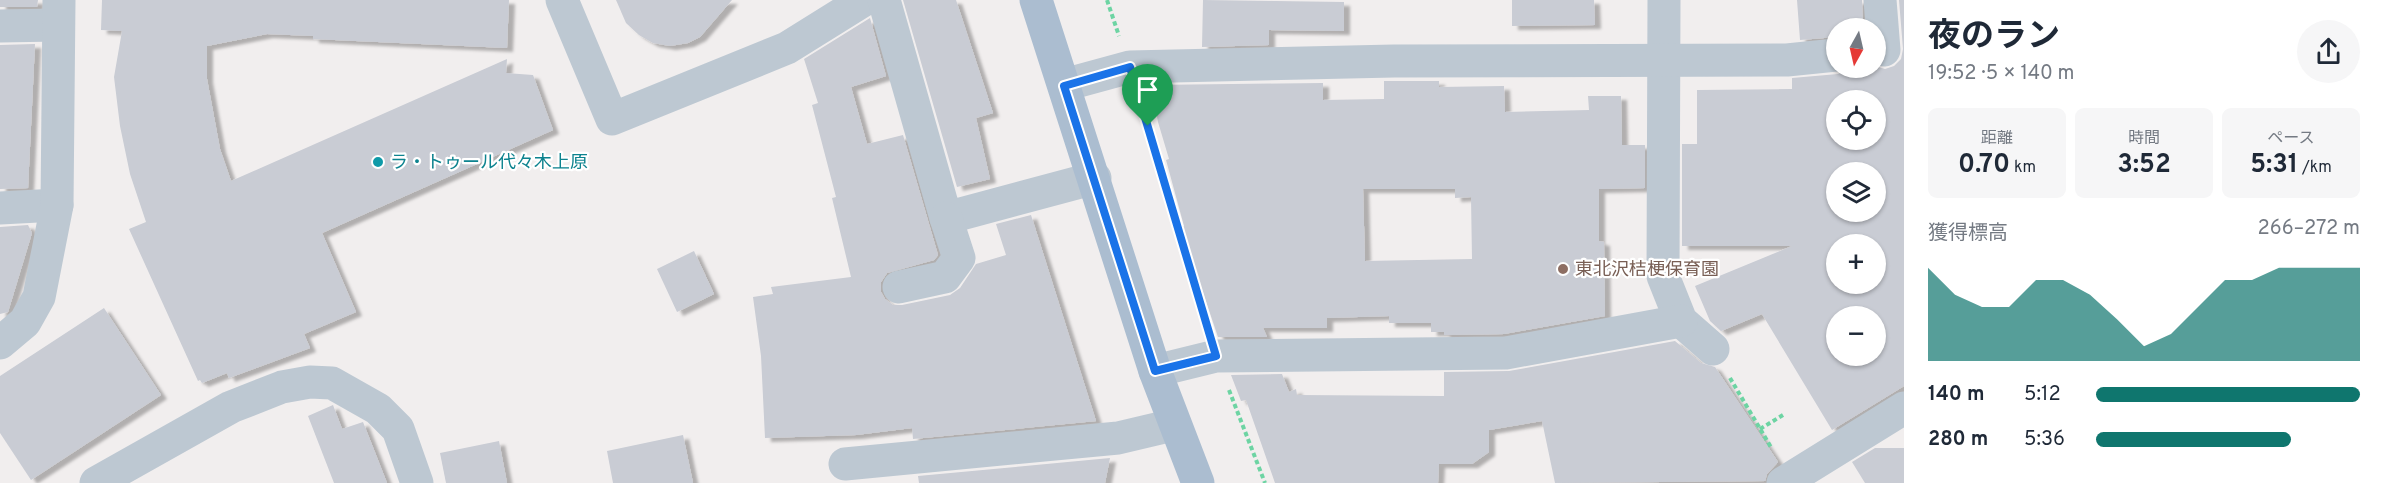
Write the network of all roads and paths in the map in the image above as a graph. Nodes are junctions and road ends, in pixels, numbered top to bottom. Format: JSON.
{"nodes":[{"id":1,"x":562,"y":0,"type":"edge"},
{"id":2,"x":864,"y":0,"type":"edge"},
{"id":3,"x":884,"y":0,"type":"edge"},
{"id":4,"x":1036,"y":0,"type":"edge"},
{"id":5,"x":1664,"y":0,"type":"edge"},
{"id":6,"x":1880,"y":0,"type":"edge"},
{"id":7,"x":58,"y":13,"type":"edge"},
{"id":8,"x":0,"y":26,"type":"edge"},
{"id":9,"x":1888,"y":50,"type":"edge"},
{"id":10,"x":1826,"y":56,"type":"edge"},
{"id":11,"x":1665,"y":60,"type":"junction"},
{"id":12,"x":1130,"y":67,"type":"junction"},
{"id":13,"x":1064,"y":86,"type":"junction"},
{"id":14,"x":1095,"y":178,"type":"junction"},
{"id":15,"x":57,"y":205,"type":"junction"},
{"id":16,"x":0,"y":208,"type":"edge"},
{"id":17,"x":946,"y":218,"type":"junction"},
{"id":18,"x":898,"y":287,"type":"dead end"},
{"id":19,"x":1681,"y":321,"type":"junction"},
{"id":20,"x":0,"y":343,"type":"edge"},
{"id":21,"x":1713,"y":349,"type":"joint"},
{"id":22,"x":1216,"y":356,"type":"junction"},
{"id":23,"x":1155,"y":371,"type":"junction"},
{"id":24,"x":1904,"y":408,"type":"edge"},
{"id":25,"x":1783,"y":415,"type":"dead end"},
{"id":26,"x":1173,"y":425,"type":"junction"},
{"id":27,"x":1760,"y":429,"type":"junction"},
{"id":28,"x":845,"y":464,"type":"dead end"},
{"id":29,"x":1787,"y":481,"type":"edge"},
{"id":30,"x":96,"y":483,"type":"edge"},
{"id":31,"x":417,"y":483,"type":"edge"},
{"id":32,"x":1197,"y":483,"type":"edge"},
{"id":33,"x":1265,"y":483,"type":"edge"}],
"edges":[{"from":1,"to":2,"type":"street"},
{"from":3,"to":17,"type":"street"},
{"from":4,"to":13,"type":"main road"},
{"from":5,"to":11,"type":"street"},
{"from":6,"to":9,"type":"street"},
{"from":7,"to":8,"type":"street"},
{"from":7,"to":15,"type":"street"},
{"from":10,"to":11,"type":"street"},
{"from":11,"to":12,"type":"street"},
{"from":11,"to":19,"type":"street"},
{"from":12,"to":13,"type":"street"},
{"from":12,"to":22,"type":"path"},
{"from":13,"to":14,"type":"main road"},
{"from":14,"to":17,"type":"street"},
{"from":14,"to":23,"type":"main road"},
{"from":15,"to":16,"type":"street"},
{"from":15,"to":20,"type":"street"},
{"from":17,"to":18,"type":"street"},
{"from":19,"to":21,"type":"street"},
{"from":19,"to":22,"type":"street"},
{"from":21,"to":27,"type":"path"},
{"from":22,"to":23,"type":"street"},
{"from":22,"to":33,"type":"path"},
{"from":23,"to":26,"type":"main road"},
{"from":24,"to":29,"type":"street"},
{"from":25,"to":27,"type":"path"},
{"from":26,"to":28,"type":"street"},
{"from":26,"to":32,"type":"main road"},
{"from":27,"to":29,"type":"path"},
{"from":30,"to":31,"type":"street"}]}
